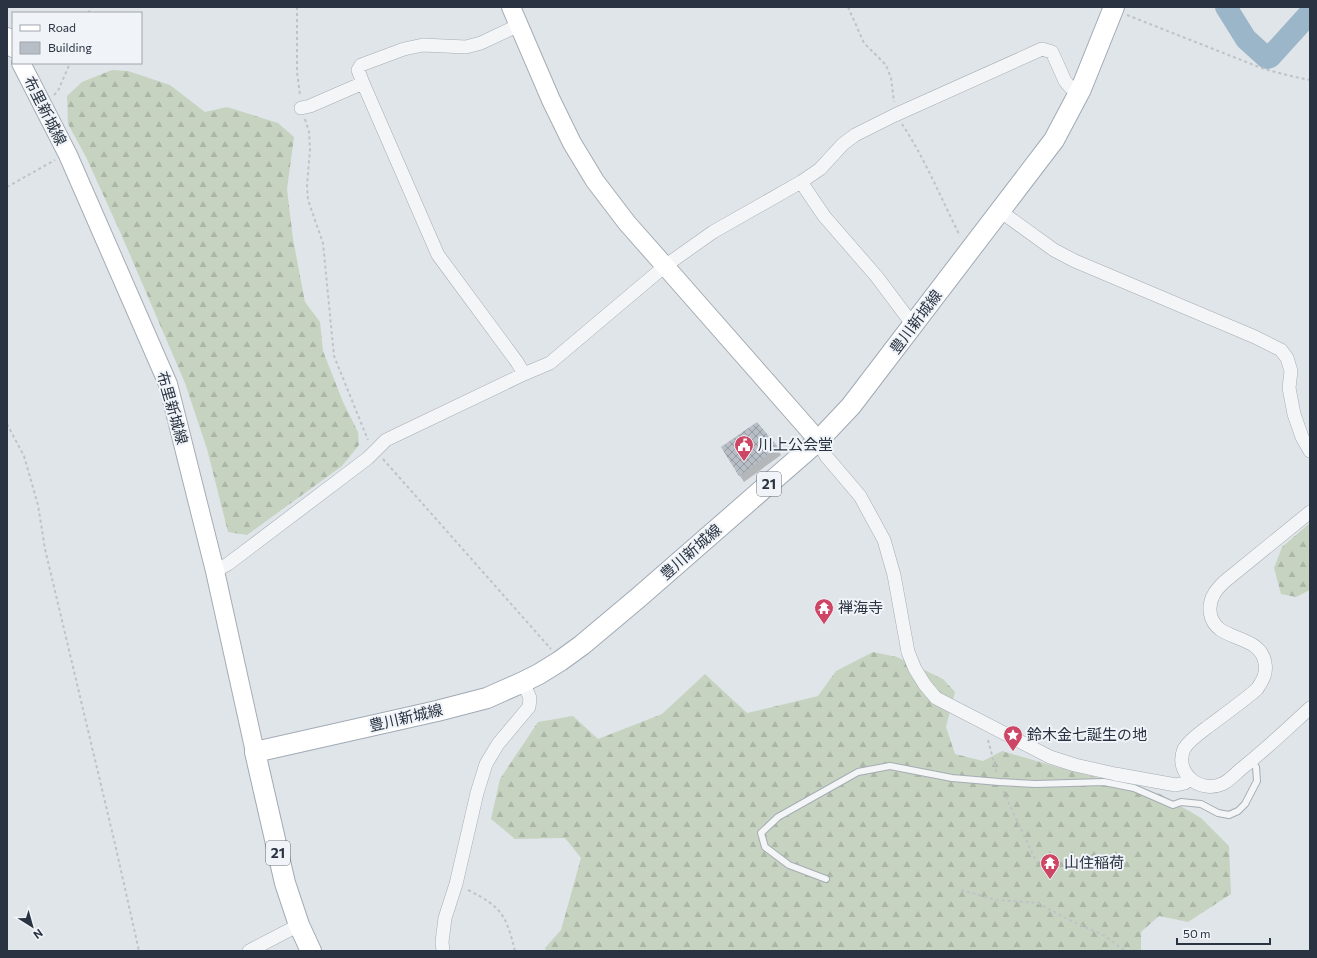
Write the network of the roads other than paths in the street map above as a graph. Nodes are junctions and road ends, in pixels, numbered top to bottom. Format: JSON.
{"nodes":[{"id":1,"x":511,"y":7,"type":"edge"},
{"id":2,"x":1114,"y":8,"type":"edge"},
{"id":3,"x":519,"y":25,"type":"junction"},
{"id":4,"x":7,"y":36,"type":"edge"},
{"id":5,"x":12,"y":46,"type":"edge"},
{"id":6,"x":22,"y":64,"type":"edge"},
{"id":7,"x":363,"y":83,"type":"junction"},
{"id":8,"x":1081,"y":89,"type":"junction"},
{"id":9,"x":301,"y":108,"type":"road end"},
{"id":10,"x":801,"y":182,"type":"junction"},
{"id":11,"x":1000,"y":211,"type":"junction"},
{"id":12,"x":665,"y":266,"type":"junction"},
{"id":13,"x":915,"y":324,"type":"junction"},
{"id":14,"x":524,"y":374,"type":"junction"},
{"id":15,"x":818,"y":442,"type":"junction"},
{"id":16,"x":1310,"y":451,"type":"edge"},
{"id":17,"x":1310,"y":512,"type":"edge"},
{"id":18,"x":215,"y":571,"type":"junction"},
{"id":19,"x":524,"y":682,"type":"junction"},
{"id":20,"x":1310,"y":708,"type":"edge"},
{"id":21,"x":255,"y":752,"type":"junction"},
{"id":22,"x":1251,"y":762,"type":"junction"},
{"id":23,"x":1189,"y":779,"type":"junction"},
{"id":24,"x":826,"y":879,"type":"dead end"},
{"id":25,"x":299,"y":925,"type":"junction"},
{"id":26,"x":248,"y":951,"type":"edge"},
{"id":27,"x":310,"y":951,"type":"edge"},
{"id":28,"x":443,"y":951,"type":"edge"}],
"edges":[{"from":1,"to":3,"type":"main road"},
{"from":2,"to":8,"type":"main road","name":"豊川新城線","number":"21"},
{"from":3,"to":7,"type":"street"},
{"from":3,"to":12,"type":"main road"},
{"from":4,"to":5,"type":"main road"},
{"from":6,"to":18,"type":"main road","name":"布里新城線"},
{"from":7,"to":9,"type":"street"},
{"from":7,"to":14,"type":"street"},
{"from":8,"to":10,"type":"street"},
{"from":8,"to":11,"type":"main road","name":"豊川新城線","number":"21"},
{"from":10,"to":12,"type":"street"},
{"from":10,"to":13,"type":"street"},
{"from":11,"to":13,"type":"main road","name":"豊川新城線","number":"21"},
{"from":11,"to":16,"type":"street"},
{"from":12,"to":14,"type":"street"},
{"from":12,"to":15,"type":"main road"},
{"from":13,"to":15,"type":"main road","name":"豊川新城線","number":"21"},
{"from":14,"to":18,"type":"street"},
{"from":15,"to":19,"type":"main road","name":"豊川新城線","number":"21"},
{"from":15,"to":23,"type":"street"},
{"from":17,"to":23,"type":"street"},
{"from":18,"to":21,"type":"main road","name":"布里新城線"},
{"from":19,"to":21,"type":"main road","name":"豊川新城線","number":"21"},
{"from":19,"to":28,"type":"street"},
{"from":20,"to":22,"type":"street"},
{"from":21,"to":25,"type":"main road","number":"21"},
{"from":22,"to":23,"type":"street"},
{"from":22,"to":24,"type":"lane"},
{"from":25,"to":26,"type":"street"},
{"from":25,"to":27,"type":"main road","number":"21"}]}
